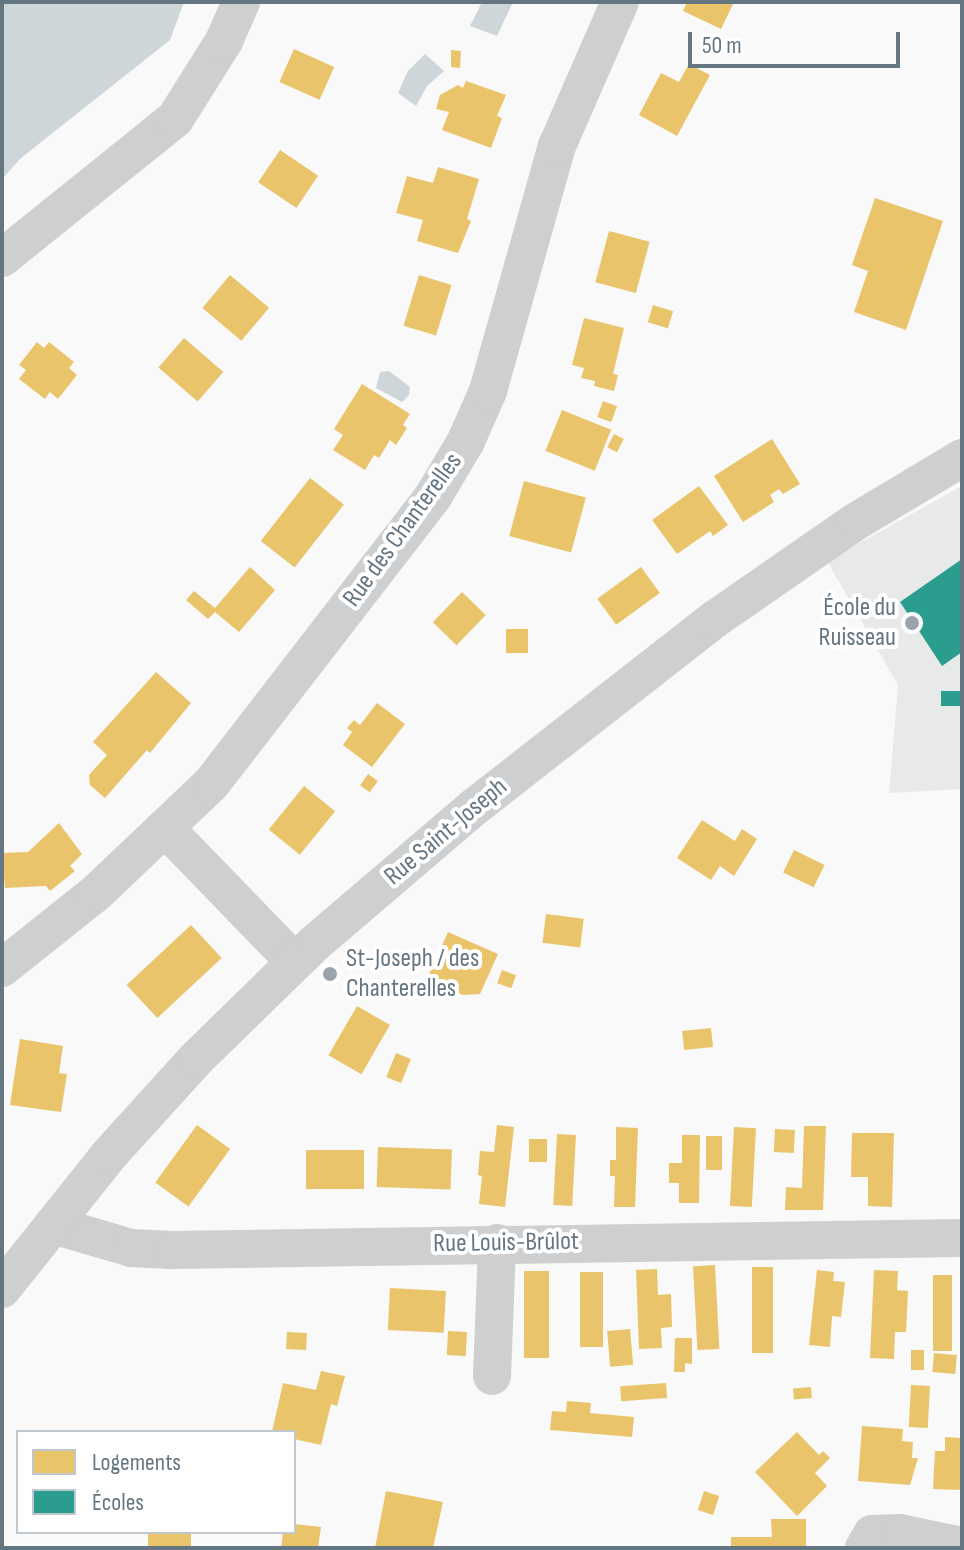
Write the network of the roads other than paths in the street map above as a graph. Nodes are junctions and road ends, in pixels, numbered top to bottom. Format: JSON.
{"nodes":[{"id":1,"x":241,"y":2,"type":"edge"},
{"id":2,"x":620,"y":2,"type":"edge"},
{"id":3,"x":2,"y":258,"type":"edge"},
{"id":4,"x":962,"y":458,"type":"edge"},
{"id":5,"x":167,"y":830,"type":"junction"},
{"id":6,"x":294,"y":961,"type":"junction"},
{"id":7,"x":2,"y":968,"type":"edge"},
{"id":8,"x":53,"y":1225,"type":"junction"},
{"id":9,"x":962,"y":1238,"type":"edge"},
{"id":10,"x":497,"y":1243,"type":"junction"},
{"id":11,"x":2,"y":1289,"type":"edge"},
{"id":12,"x":492,"y":1376,"type":"dead end"},
{"id":13,"x":962,"y":1546,"type":"edge"},
{"id":14,"x":864,"y":1548,"type":"edge"}],
"edges":[{"from":1,"to":3,"type":"street"},
{"from":2,"to":5,"type":"street","name":"Rue des Chanterelles"},
{"from":4,"to":6,"type":"street","name":"Rue Saint-Joseph"},
{"from":5,"to":6,"type":"street"},
{"from":5,"to":7,"type":"street","name":"Rue des Chanterelles"},
{"from":6,"to":8,"type":"street","name":"Rue Saint-Joseph"},
{"from":8,"to":10,"type":"street","name":"Rue Louis-Brûlot"},
{"from":8,"to":11,"type":"street","name":"Rue Saint-Joseph"},
{"from":9,"to":10,"type":"street","name":"Rue Louis-Brûlot"},
{"from":10,"to":12,"type":"street"},
{"from":13,"to":14,"type":"street"}]}
